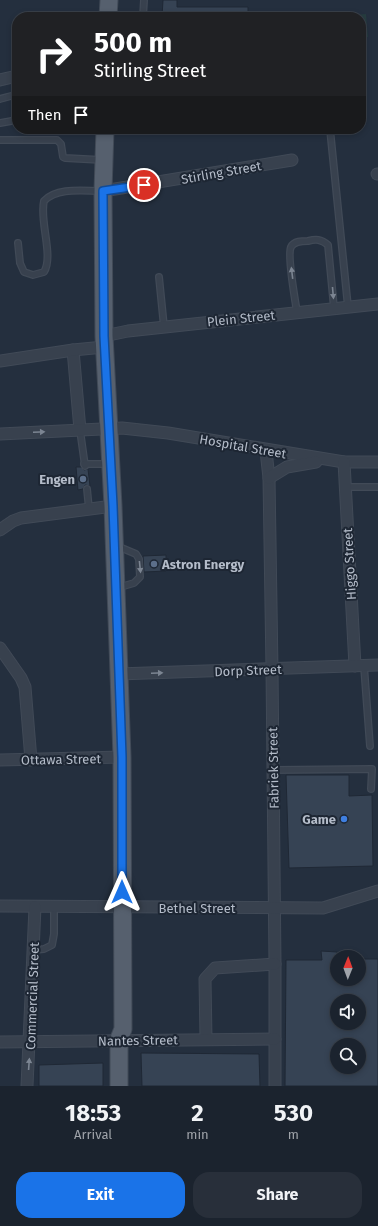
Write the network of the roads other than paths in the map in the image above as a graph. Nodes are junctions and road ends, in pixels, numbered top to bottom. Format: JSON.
{"nodes":[{"id":1,"x":109,"y":0,"type":"edge"},
{"id":2,"x":144,"y":0,"type":"edge"},
{"id":3,"x":108,"y":12,"type":"edge"},
{"id":4,"x":143,"y":12,"type":"edge"},
{"id":5,"x":12,"y":77,"type":"edge"},
{"id":6,"x":0,"y":80,"type":"edge"},
{"id":7,"x":11,"y":96,"type":"dead end"},
{"id":8,"x":0,"y":99,"type":"edge"},
{"id":9,"x":12,"y":121,"type":"edge"},
{"id":10,"x":0,"y":124,"type":"edge"},
{"id":11,"x":105,"y":134,"type":"edge"},
{"id":12,"x":331,"y":134,"type":"edge"},
{"id":13,"x":0,"y":140,"type":"edge"},
{"id":14,"x":104,"y":160,"type":"junction"},
{"id":15,"x":292,"y":160,"type":"dead end"},
{"id":16,"x":103,"y":191,"type":"junction"},
{"id":17,"x":18,"y":243,"type":"dead end"},
{"id":18,"x":159,"y":278,"type":"dead end"},
{"id":19,"x":378,"y":304,"type":"edge"},
{"id":20,"x":348,"y":307,"type":"junction"},
{"id":21,"x":334,"y":308,"type":"junction"},
{"id":22,"x":297,"y":312,"type":"junction"},
{"id":23,"x":164,"y":327,"type":"junction"},
{"id":24,"x":104,"y":342,"type":"junction"},
{"id":25,"x":74,"y":350,"type":"junction"},
{"id":26,"x":0,"y":361,"type":"edge"},
{"id":27,"x":108,"y":428,"type":"junction"},
{"id":28,"x":80,"y":430,"type":"junction"},
{"id":29,"x":0,"y":434,"type":"edge"},
{"id":30,"x":266,"y":451,"type":"junction"},
{"id":31,"x":326,"y":460,"type":"junction"},
{"id":32,"x":344,"y":462,"type":"junction"},
{"id":33,"x":378,"y":462,"type":"edge"},
{"id":34,"x":111,"y":464,"type":"junction"},
{"id":35,"x":268,"y":478,"type":"junction"},
{"id":36,"x":378,"y":487,"type":"edge"},
{"id":37,"x":345,"y":488,"type":"junction"},
{"id":38,"x":87,"y":489,"type":"dead end"},
{"id":39,"x":113,"y":506,"type":"junction"},
{"id":40,"x":89,"y":509,"type":"junction"},
{"id":41,"x":0,"y":530,"type":"edge"},
{"id":42,"x":114,"y":545,"type":"junction"},
{"id":43,"x":116,"y":589,"type":"junction"},
{"id":44,"x":0,"y":648,"type":"edge"},
{"id":45,"x":378,"y":665,"type":"edge"},
{"id":46,"x":360,"y":666,"type":"junction"},
{"id":47,"x":272,"y":669,"type":"junction"},
{"id":48,"x":118,"y":674,"type":"junction"},
{"id":49,"x":370,"y":746,"type":"dead end"},
{"id":50,"x":122,"y":757,"type":"junction"},
{"id":51,"x":0,"y":760,"type":"edge"},
{"id":52,"x":30,"y":760,"type":"junction"},
{"id":53,"x":375,"y":769,"type":"edge"},
{"id":54,"x":274,"y":770,"type":"junction"},
{"id":55,"x":371,"y":789,"type":"dead end"},
{"id":56,"x":378,"y":891,"type":"edge"},
{"id":57,"x":0,"y":906,"type":"edge"},
{"id":58,"x":35,"y":906,"type":"junction"},
{"id":59,"x":54,"y":907,"type":"junction"},
{"id":60,"x":122,"y":907,"type":"junction"},
{"id":61,"x":275,"y":908,"type":"junction"},
{"id":62,"x":34,"y":950,"type":"junction"},
{"id":63,"x":275,"y":964,"type":"junction"},
{"id":64,"x":123,"y":1036,"type":"junction"},
{"id":65,"x":206,"y":1039,"type":"junction"},
{"id":66,"x":275,"y":1039,"type":"junction"},
{"id":67,"x":0,"y":1042,"type":"edge"},
{"id":68,"x":30,"y":1042,"type":"junction"},
{"id":69,"x":27,"y":1086,"type":"edge"},
{"id":70,"x":119,"y":1086,"type":"edge"},
{"id":71,"x":129,"y":1086,"type":"edge"},
{"id":72,"x":274,"y":1086,"type":"edge"}],
"edges":[{"from":1,"to":3,"type":"main road"},
{"from":2,"to":4,"type":"lane"},
{"from":5,"to":6,"type":"street"},
{"from":7,"to":8,"type":"lane"},
{"from":9,"to":10,"type":"lane"},
{"from":11,"to":14,"type":"main road"},
{"from":12,"to":20,"type":"lane"},
{"from":13,"to":14,"type":"lane"},
{"from":14,"to":16,"type":"main road"},
{"from":15,"to":16,"type":"street","name":"Stirling Street"},
{"from":16,"to":17,"type":"lane"},
{"from":16,"to":24,"type":"main road"},
{"from":18,"to":23,"type":"lane"},
{"from":19,"to":20,"type":"street","name":"Plein Street"},
{"from":20,"to":21,"type":"street","name":"Plein Street"},
{"from":21,"to":22,"type":"street","name":"Plein Street"},
{"from":22,"to":21,"type":"lane","one_way":true},
{"from":22,"to":23,"type":"street","name":"Plein Street"},
{"from":23,"to":24,"type":"street","name":"Plein Street"},
{"from":24,"to":25,"type":"street","name":"Plein Street"},
{"from":24,"to":27,"type":"main road"},
{"from":25,"to":26,"type":"street","name":"Plein Street"},
{"from":25,"to":28,"type":"street"},
{"from":27,"to":28,"type":"street","name":"Hospital Street"},
{"from":27,"to":30,"type":"street","name":"Hospital Street"},
{"from":27,"to":34,"type":"main road"},
{"from":29,"to":28,"type":"street","name":"Hospital Street","one_way":true},
{"from":28,"to":34,"type":"lane"},
{"from":30,"to":31,"type":"street","name":"Hospital Street"},
{"from":30,"to":35,"type":"street","name":"Fabriek Street"},
{"from":31,"to":32,"type":"street","name":"Hospital Street"},
{"from":31,"to":35,"type":"street"},
{"from":32,"to":33,"type":"street","name":"Hospital Street"},
{"from":32,"to":37,"type":"street","name":"Higgo Street"},
{"from":34,"to":39,"type":"main road"},
{"from":35,"to":47,"type":"street","name":"Fabriek Street"},
{"from":36,"to":37,"type":"lane"},
{"from":37,"to":46,"type":"street","name":"Higgo Street"},
{"from":38,"to":40,"type":"lane"},
{"from":39,"to":40,"type":"street"},
{"from":39,"to":42,"type":"main road"},
{"from":40,"to":41,"type":"street"},
{"from":42,"to":43,"type":"main road"},
{"from":42,"to":43,"type":"lane","one_way":true},
{"from":43,"to":48,"type":"main road"},
{"from":44,"to":52,"type":"street"},
{"from":45,"to":46,"type":"street","name":"Dorp Street"},
{"from":46,"to":47,"type":"street","name":"Dorp Street"},
{"from":46,"to":49,"type":"lane"},
{"from":48,"to":47,"type":"street","name":"Dorp Street","one_way":true},
{"from":47,"to":54,"type":"street","name":"Fabriek Street"},
{"from":48,"to":50,"type":"main road"},
{"from":50,"to":52,"type":"street","name":"Ottawa Street"},
{"from":50,"to":60,"type":"main road"},
{"from":51,"to":52,"type":"street","name":"Ottawa Street"},
{"from":53,"to":54,"type":"lane"},
{"from":53,"to":55,"type":"lane"},
{"from":54,"to":61,"type":"street","name":"Fabriek Street"},
{"from":56,"to":61,"type":"street","name":"Bethel Street"},
{"from":57,"to":58,"type":"street","name":"Bethel Street"},
{"from":58,"to":59,"type":"street","name":"Bethel Street"},
{"from":58,"to":62,"type":"street","name":"Commercial Street"},
{"from":59,"to":60,"type":"street","name":"Bethel Street"},
{"from":59,"to":62,"type":"lane"},
{"from":60,"to":61,"type":"street","name":"Bethel Street"},
{"from":60,"to":64,"type":"main road"},
{"from":61,"to":63,"type":"street","name":"Fabriek Street"},
{"from":62,"to":68,"type":"street","name":"Commercial Street"},
{"from":63,"to":65,"type":"street"},
{"from":63,"to":66,"type":"street","name":"Fabriek Street"},
{"from":64,"to":65,"type":"street","name":"Nantes Street"},
{"from":64,"to":68,"type":"street","name":"Nantes Street"},
{"from":64,"to":70,"type":"main road"},
{"from":64,"to":71,"type":"main road"},
{"from":65,"to":66,"type":"street","name":"Nantes Street"},
{"from":66,"to":72,"type":"street","name":"Fabriek Street"},
{"from":67,"to":68,"type":"street","name":"Nantes Street"},
{"from":69,"to":68,"type":"street","name":"Commercial Street","one_way":true}]}
